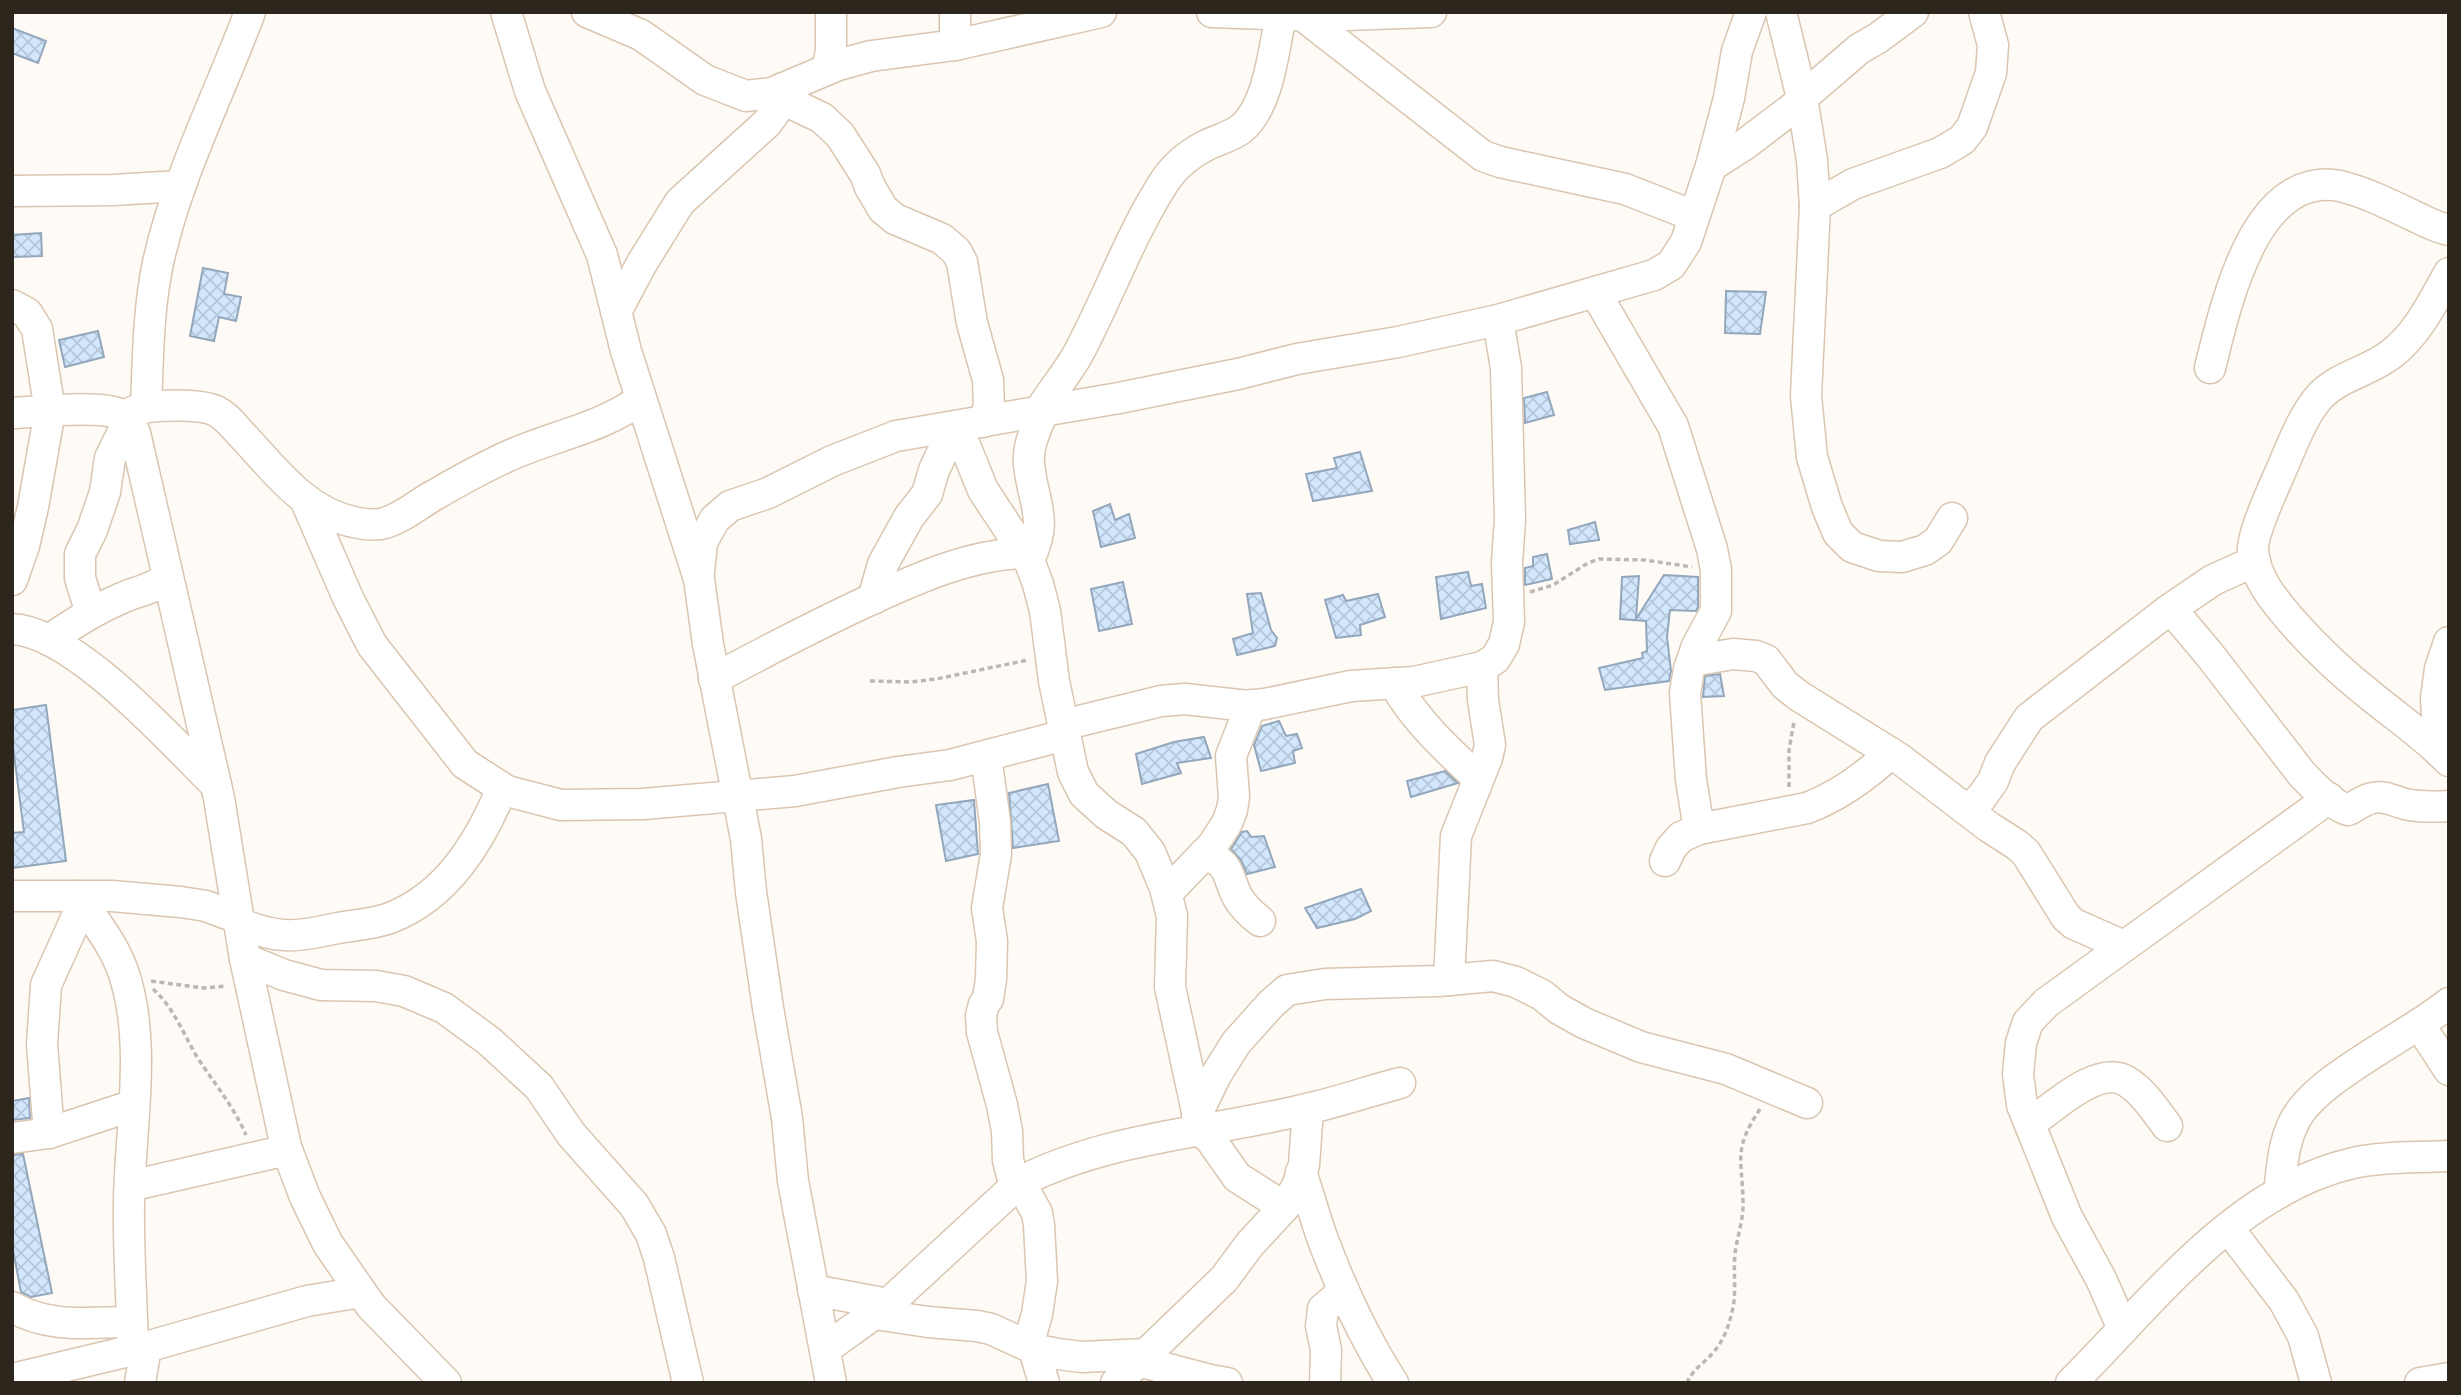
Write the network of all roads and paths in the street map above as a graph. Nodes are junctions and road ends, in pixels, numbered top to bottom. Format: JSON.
{"nodes":[{"id":1,"x":250,"y":12,"type":"edge"},
{"id":2,"x":506,"y":12,"type":"edge"},
{"id":3,"x":587,"y":12,"type":"edge"},
{"id":4,"x":831,"y":12,"type":"edge"},
{"id":5,"x":955,"y":12,"type":"edge"},
{"id":6,"x":1101,"y":12,"type":"edge"},
{"id":7,"x":1212,"y":12,"type":"edge"},
{"id":8,"x":1431,"y":12,"type":"edge"},
{"id":9,"x":1751,"y":12,"type":"edge"},
{"id":10,"x":1781,"y":12,"type":"edge"},
{"id":11,"x":1913,"y":12,"type":"edge"},
{"id":12,"x":1984,"y":12,"type":"edge"},
{"id":13,"x":1294,"y":14,"type":"edge"},
{"id":14,"x":955,"y":45,"type":"junction"},
{"id":15,"x":827,"y":69,"type":"junction"},
{"id":16,"x":781,"y":93,"type":"junction"},
{"id":17,"x":1802,"y":100,"type":"junction"},
{"id":18,"x":1711,"y":166,"type":"junction"},
{"id":19,"x":180,"y":186,"type":"junction"},
{"id":20,"x":12,"y":191,"type":"edge"},
{"id":21,"x":1815,"y":206,"type":"junction"},
{"id":22,"x":1694,"y":216,"type":"junction"},
{"id":23,"x":2449,"y":230,"type":"edge"},
{"id":24,"x":2449,"y":273,"type":"edge"},
{"id":25,"x":1595,"y":292,"type":"junction"},
{"id":26,"x":12,"y":305,"type":"edge"},
{"id":27,"x":617,"y":310,"type":"junction"},
{"id":28,"x":1498,"y":320,"type":"junction"},
{"id":29,"x":2210,"y":368,"type":"dead end"},
{"id":30,"x":641,"y":399,"type":"junction"},
{"id":31,"x":50,"y":411,"type":"junction"},
{"id":32,"x":1041,"y":412,"type":"junction"},
{"id":33,"x":12,"y":413,"type":"edge"},
{"id":34,"x":132,"y":415,"type":"junction"},
{"id":35,"x":966,"y":427,"type":"junction"},
{"id":36,"x":305,"y":499,"type":"junction"},
{"id":37,"x":1952,"y":518,"type":"dead end"},
{"id":38,"x":1027,"y":556,"type":"junction"},
{"id":39,"x":2255,"y":561,"type":"junction"},
{"id":40,"x":1716,"y":570,"type":"junction"},
{"id":41,"x":167,"y":576,"type":"junction"},
{"id":42,"x":698,"y":579,"type":"junction"},
{"id":43,"x":12,"y":580,"type":"edge"},
{"id":44,"x":873,"y":599,"type":"junction"},
{"id":45,"x":1508,"y":599,"type":"junction"},
{"id":46,"x":2171,"y":609,"type":"junction"},
{"id":47,"x":91,"y":613,"type":"junction"},
{"id":48,"x":12,"y":629,"type":"edge"},
{"id":49,"x":49,"y":640,"type":"junction"},
{"id":50,"x":2449,"y":642,"type":"edge"},
{"id":51,"x":1050,"y":655,"type":"junction"},
{"id":52,"x":1692,"y":661,"type":"junction"},
{"id":53,"x":1482,"y":667,"type":"junction"},
{"id":54,"x":714,"y":679,"type":"junction"},
{"id":55,"x":870,"y":681,"type":"dead end"},
{"id":56,"x":1394,"y":683,"type":"junction"},
{"id":57,"x":1799,"y":696,"type":"junction"},
{"id":58,"x":1251,"y":705,"type":"junction"},
{"id":59,"x":1064,"y":730,"type":"junction"},
{"id":60,"x":1891,"y":754,"type":"junction"},
{"id":61,"x":986,"y":756,"type":"junction"},
{"id":62,"x":2444,"y":756,"type":"edge"},
{"id":63,"x":1478,"y":778,"type":"junction"},
{"id":64,"x":216,"y":785,"type":"junction"},
{"id":65,"x":502,"y":788,"type":"junction"},
{"id":66,"x":737,"y":795,"type":"junction"},
{"id":67,"x":2329,"y":798,"type":"junction"},
{"id":68,"x":2449,"y":806,"type":"edge"},
{"id":69,"x":1967,"y":810,"type":"junction"},
{"id":70,"x":1791,"y":811,"type":"junction"},
{"id":71,"x":1699,"y":829,"type":"junction"},
{"id":72,"x":1204,"y":854,"type":"junction"},
{"id":73,"x":1665,"y":861,"type":"dead end"},
{"id":74,"x":1167,"y":894,"type":"junction"},
{"id":75,"x":12,"y":897,"type":"edge"},
{"id":76,"x":80,"y":899,"type":"junction"},
{"id":77,"x":239,"y":921,"type":"junction"},
{"id":78,"x":1260,"y":921,"type":"dead end"},
{"id":79,"x":2124,"y":946,"type":"junction"},
{"id":80,"x":248,"y":971,"type":"junction"},
{"id":81,"x":132,"y":977,"type":"junction"},
{"id":82,"x":1449,"y":980,"type":"junction"},
{"id":83,"x":2449,"y":1003,"type":"edge"},
{"id":84,"x":2419,"y":1024,"type":"junction"},
{"id":85,"x":2449,"y":1070,"type":"edge"},
{"id":86,"x":1400,"y":1083,"type":"dead end"},
{"id":87,"x":1773,"y":1089,"type":"junction"},
{"id":88,"x":1807,"y":1103,"type":"dead end"},
{"id":89,"x":134,"y":1105,"type":"junction"},
{"id":90,"x":1308,"y":1109,"type":"junction"},
{"id":91,"x":1199,"y":1122,"type":"junction"},
{"id":92,"x":2030,"y":1124,"type":"junction"},
{"id":93,"x":2167,"y":1126,"type":"dead end"},
{"id":94,"x":49,"y":1133,"type":"junction"},
{"id":95,"x":12,"y":1138,"type":"edge"},
{"id":96,"x":287,"y":1150,"type":"junction"},
{"id":97,"x":2449,"y":1156,"type":"edge"},
{"id":98,"x":258,"y":1158,"type":"junction"},
{"id":99,"x":1301,"y":1172,"type":"junction"},
{"id":100,"x":1017,"y":1184,"type":"junction"},
{"id":101,"x":130,"y":1186,"type":"junction"},
{"id":102,"x":2279,"y":1193,"type":"junction"},
{"id":103,"x":1284,"y":1207,"type":"junction"},
{"id":104,"x":2229,"y":1229,"type":"junction"},
{"id":105,"x":813,"y":1290,"type":"junction"},
{"id":106,"x":1344,"y":1291,"type":"junction"},
{"id":107,"x":361,"y":1292,"type":"junction"},
{"id":108,"x":12,"y":1307,"type":"edge"},
{"id":109,"x":882,"y":1309,"type":"junction"},
{"id":110,"x":2123,"y":1329,"type":"junction"},
{"id":111,"x":137,"y":1340,"type":"junction"},
{"id":112,"x":1031,"y":1348,"type":"junction"},
{"id":113,"x":825,"y":1349,"type":"junction"},
{"id":114,"x":1142,"y":1358,"type":"junction"},
{"id":115,"x":2449,"y":1378,"type":"edge"},
{"id":116,"x":12,"y":1379,"type":"edge"},
{"id":117,"x":140,"y":1383,"type":"edge"},
{"id":118,"x":446,"y":1383,"type":"edge"},
{"id":119,"x":688,"y":1383,"type":"edge"},
{"id":120,"x":831,"y":1383,"type":"edge"},
{"id":121,"x":1044,"y":1383,"type":"edge"},
{"id":122,"x":1116,"y":1383,"type":"edge"},
{"id":123,"x":1227,"y":1383,"type":"edge"},
{"id":124,"x":1325,"y":1383,"type":"edge"},
{"id":125,"x":1393,"y":1383,"type":"edge"},
{"id":126,"x":1687,"y":1383,"type":"edge"},
{"id":127,"x":2071,"y":1383,"type":"edge"},
{"id":128,"x":2316,"y":1383,"type":"edge"},
{"id":129,"x":2420,"y":1383,"type":"edge"}],
"edges":[{"from":1,"to":19,"type":"street"},
{"from":2,"to":27,"type":"street"},
{"from":3,"to":16,"type":"street"},
{"from":4,"to":15,"type":"street"},
{"from":5,"to":14,"type":"street"},
{"from":6,"to":14,"type":"street"},
{"from":7,"to":13,"type":"street"},
{"from":8,"to":13,"type":"street"},
{"from":9,"to":18,"type":"street"},
{"from":10,"to":17,"type":"street"},
{"from":11,"to":17,"type":"street"},
{"from":12,"to":21,"type":"street"},
{"from":13,"to":22,"type":"street"},
{"from":13,"to":32,"type":"street"},
{"from":14,"to":15,"type":"street"},
{"from":15,"to":16,"type":"street"},
{"from":16,"to":27,"type":"street"},
{"from":16,"to":35,"type":"street"},
{"from":17,"to":18,"type":"street"},
{"from":17,"to":21,"type":"street"},
{"from":18,"to":22,"type":"street"},
{"from":19,"to":20,"type":"street"},
{"from":19,"to":34,"type":"street"},
{"from":21,"to":37,"type":"street"},
{"from":22,"to":25,"type":"street"},
{"from":23,"to":29,"type":"street"},
{"from":24,"to":39,"type":"street"},
{"from":25,"to":28,"type":"street"},
{"from":25,"to":40,"type":"street"},
{"from":26,"to":31,"type":"street"},
{"from":27,"to":30,"type":"street"},
{"from":28,"to":32,"type":"street"},
{"from":28,"to":45,"type":"street"},
{"from":30,"to":36,"type":"street"},
{"from":30,"to":42,"type":"street"},
{"from":31,"to":33,"type":"street"},
{"from":31,"to":34,"type":"street"},
{"from":31,"to":43,"type":"street"},
{"from":32,"to":35,"type":"street"},
{"from":32,"to":38,"type":"street"},
{"from":34,"to":36,"type":"street"},
{"from":34,"to":41,"type":"street"},
{"from":34,"to":47,"type":"street"},
{"from":35,"to":38,"type":"street"},
{"from":35,"to":42,"type":"street"},
{"from":35,"to":44,"type":"street"},
{"from":36,"to":65,"type":"street"},
{"from":38,"to":44,"type":"street"},
{"from":38,"to":51,"type":"street"},
{"from":39,"to":46,"type":"street"},
{"from":39,"to":62,"type":"street"},
{"from":40,"to":45,"type":"path"},
{"from":40,"to":52,"type":"street"},
{"from":41,"to":47,"type":"street"},
{"from":41,"to":64,"type":"street"},
{"from":42,"to":54,"type":"street"},
{"from":44,"to":54,"type":"street"},
{"from":45,"to":53,"type":"street"},
{"from":46,"to":67,"type":"street"},
{"from":46,"to":69,"type":"street"},
{"from":47,"to":49,"type":"street"},
{"from":48,"to":49,"type":"street"},
{"from":49,"to":64,"type":"street"},
{"from":50,"to":62,"type":"street"},
{"from":51,"to":55,"type":"path"},
{"from":51,"to":59,"type":"street"},
{"from":52,"to":57,"type":"street"},
{"from":52,"to":71,"type":"street"},
{"from":53,"to":56,"type":"street"},
{"from":53,"to":63,"type":"street"},
{"from":54,"to":66,"type":"street"},
{"from":56,"to":58,"type":"street"},
{"from":56,"to":63,"type":"street"},
{"from":57,"to":60,"type":"street"},
{"from":57,"to":70,"type":"path"},
{"from":58,"to":59,"type":"street"},
{"from":58,"to":72,"type":"street"},
{"from":59,"to":61,"type":"street"},
{"from":59,"to":74,"type":"street"},
{"from":60,"to":69,"type":"street"},
{"from":60,"to":70,"type":"street"},
{"from":61,"to":66,"type":"street"},
{"from":61,"to":100,"type":"street"},
{"from":63,"to":82,"type":"street"},
{"from":64,"to":77,"type":"street"},
{"from":65,"to":66,"type":"street"},
{"from":65,"to":77,"type":"street"},
{"from":66,"to":105,"type":"street"},
{"from":67,"to":68,"type":"street"},
{"from":67,"to":79,"type":"street"},
{"from":69,"to":79,"type":"street"},
{"from":70,"to":71,"type":"street"},
{"from":71,"to":73,"type":"street"},
{"from":72,"to":74,"type":"street"},
{"from":72,"to":78,"type":"street"},
{"from":74,"to":91,"type":"street"},
{"from":75,"to":76,"type":"street"},
{"from":76,"to":77,"type":"street"},
{"from":76,"to":81,"type":"street"},
{"from":76,"to":94,"type":"street"},
{"from":77,"to":80,"type":"street"},
{"from":79,"to":92,"type":"street"},
{"from":80,"to":81,"type":"path"},
{"from":80,"to":96,"type":"street"},
{"from":80,"to":119,"type":"street"},
{"from":81,"to":89,"type":"street"},
{"from":81,"to":98,"type":"path"},
{"from":82,"to":87,"type":"street"},
{"from":82,"to":91,"type":"street"},
{"from":83,"to":84,"type":"street"},
{"from":84,"to":85,"type":"street"},
{"from":84,"to":102,"type":"street"},
{"from":86,"to":90,"type":"street"},
{"from":87,"to":88,"type":"street"},
{"from":87,"to":126,"type":"path"},
{"from":89,"to":94,"type":"street"},
{"from":89,"to":101,"type":"street"},
{"from":90,"to":91,"type":"street"},
{"from":90,"to":99,"type":"street"},
{"from":91,"to":100,"type":"street"},
{"from":91,"to":103,"type":"street"},
{"from":92,"to":93,"type":"street"},
{"from":92,"to":110,"type":"street"},
{"from":94,"to":95,"type":"street"},
{"from":96,"to":98,"type":"street"},
{"from":96,"to":107,"type":"street"},
{"from":97,"to":102,"type":"street"},
{"from":98,"to":101,"type":"street"},
{"from":99,"to":103,"type":"street"},
{"from":99,"to":106,"type":"street"},
{"from":100,"to":109,"type":"street"},
{"from":100,"to":112,"type":"street"},
{"from":101,"to":111,"type":"street"},
{"from":102,"to":104,"type":"street"},
{"from":103,"to":114,"type":"street"},
{"from":104,"to":110,"type":"street"},
{"from":104,"to":128,"type":"street"},
{"from":105,"to":109,"type":"street"},
{"from":105,"to":113,"type":"street"},
{"from":106,"to":124,"type":"street"},
{"from":106,"to":125,"type":"street"},
{"from":107,"to":111,"type":"street"},
{"from":107,"to":118,"type":"street"},
{"from":108,"to":111,"type":"street"},
{"from":109,"to":112,"type":"street"},
{"from":109,"to":113,"type":"street"},
{"from":110,"to":127,"type":"street"},
{"from":111,"to":116,"type":"street"},
{"from":111,"to":117,"type":"street"},
{"from":112,"to":114,"type":"street"},
{"from":112,"to":121,"type":"street"},
{"from":113,"to":120,"type":"street"},
{"from":114,"to":122,"type":"street"},
{"from":114,"to":123,"type":"street"},
{"from":115,"to":129,"type":"street"}]}
